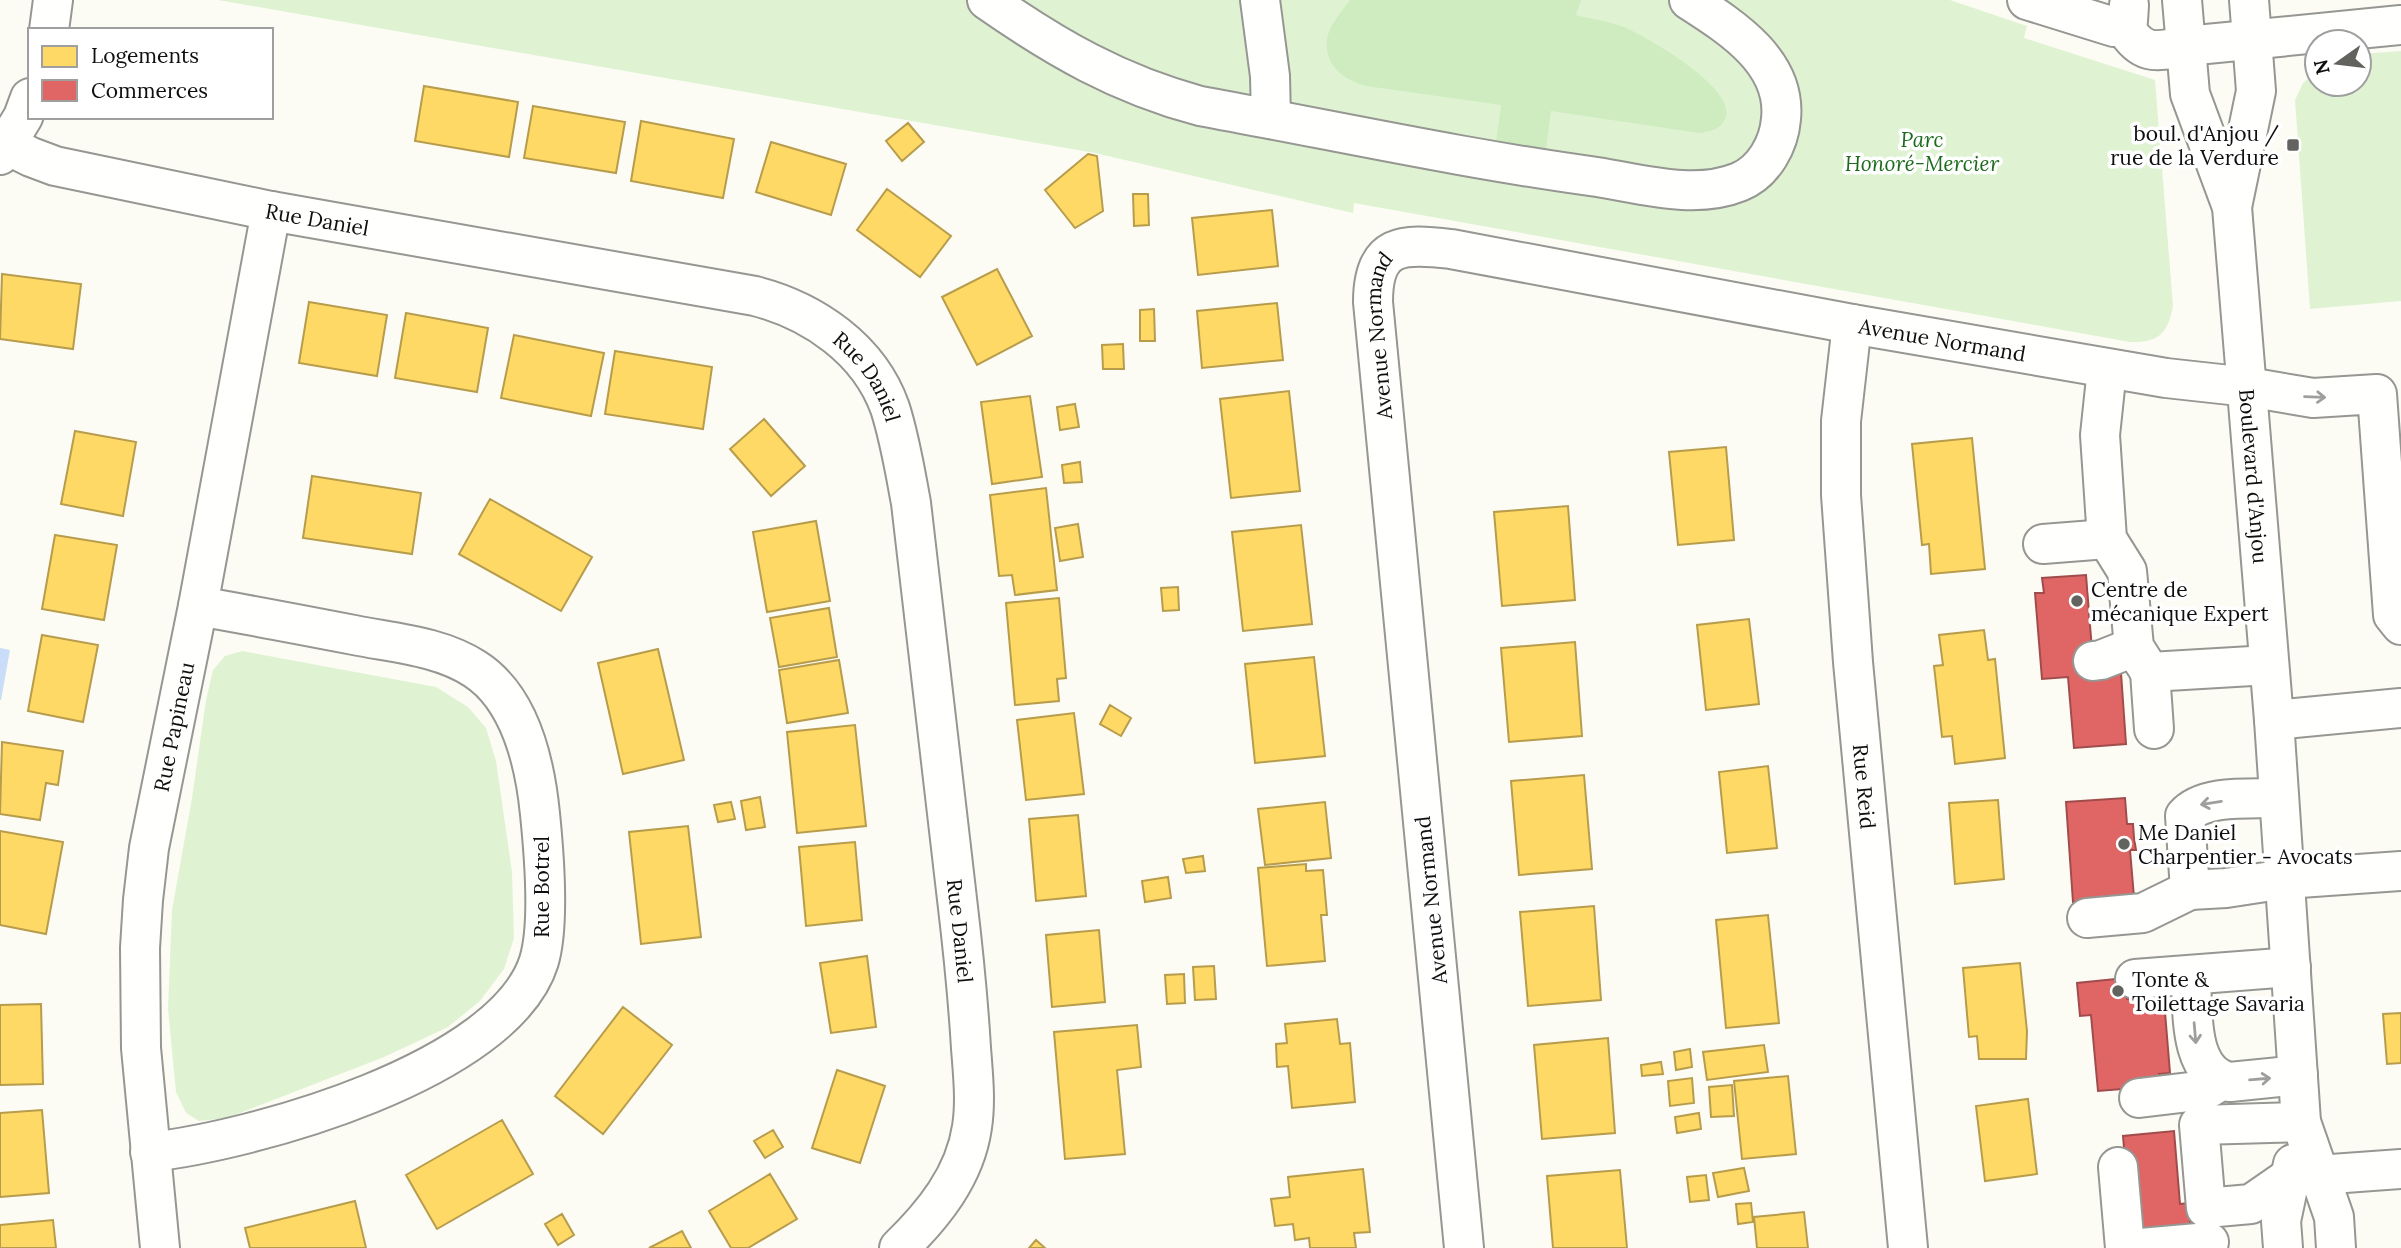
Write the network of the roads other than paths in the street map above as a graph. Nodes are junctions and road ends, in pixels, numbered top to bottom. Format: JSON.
{"nodes":[{"id":1,"x":53,"y":0,"type":"edge"},
{"id":2,"x":987,"y":0,"type":"edge"},
{"id":3,"x":1260,"y":0,"type":"edge"},
{"id":4,"x":1689,"y":0,"type":"edge"},
{"id":5,"x":2027,"y":0,"type":"edge"},
{"id":6,"x":2182,"y":0,"type":"edge"},
{"id":7,"x":2249,"y":0,"type":"edge"},
{"id":8,"x":2126,"y":13,"type":"edge"},
{"id":9,"x":2401,"y":25,"type":"edge"},
{"id":10,"x":49,"y":28,"type":"edge"},
{"id":11,"x":2252,"y":40,"type":"junction"},
{"id":12,"x":2186,"y":46,"type":"junction"},
{"id":13,"x":28,"y":102,"type":"edge"},
{"id":14,"x":1271,"y":119,"type":"junction"},
{"id":15,"x":4,"y":150,"type":"edge"},
{"id":16,"x":2232,"y":207,"type":"junction"},
{"id":17,"x":271,"y":211,"type":"junction"},
{"id":18,"x":1852,"y":324,"type":"junction"},
{"id":19,"x":2107,"y":369,"type":"junction"},
{"id":20,"x":2248,"y":387,"type":"junction"},
{"id":21,"x":2389,"y":389,"type":"edge"},
{"id":22,"x":2107,"y":539,"type":"junction"},
{"id":23,"x":2043,"y":544,"type":"dead end"},
{"id":24,"x":198,"y":606,"type":"junction"},
{"id":25,"x":2401,"y":625,"type":"edge"},
{"id":26,"x":2093,"y":661,"type":"dead end"},
{"id":27,"x":2269,"y":665,"type":"junction"},
{"id":28,"x":2140,"y":675,"type":"junction"},
{"id":29,"x":2401,"y":708,"type":"edge"},
{"id":30,"x":2274,"y":720,"type":"junction"},
{"id":31,"x":2154,"y":729,"type":"dead end"},
{"id":32,"x":2279,"y":798,"type":"junction"},
{"id":33,"x":2401,"y":871,"type":"edge"},
{"id":34,"x":2285,"y":879,"type":"junction"},
{"id":35,"x":2190,"y":890,"type":"junction"},
{"id":36,"x":2087,"y":918,"type":"dead end"},
{"id":37,"x":2291,"y":967,"type":"junction"},
{"id":38,"x":2192,"y":975,"type":"junction"},
{"id":39,"x":2135,"y":979,"type":"dead end"},
{"id":40,"x":2298,"y":1075,"type":"junction"},
{"id":41,"x":2222,"y":1080,"type":"junction"},
{"id":42,"x":2139,"y":1098,"type":"dead end"},
{"id":43,"x":2301,"y":1122,"type":"junction"},
{"id":44,"x":150,"y":1152,"type":"junction"},
{"id":45,"x":2118,"y":1167,"type":"dead end"},
{"id":46,"x":2401,"y":1169,"type":"edge"},
{"id":47,"x":2305,"y":1176,"type":"junction"},
{"id":48,"x":2208,"y":1233,"type":"edge"},
{"id":49,"x":160,"y":1248,"type":"edge"},
{"id":50,"x":899,"y":1248,"type":"edge"},
{"id":51,"x":1464,"y":1248,"type":"edge"},
{"id":52,"x":1908,"y":1248,"type":"edge"},
{"id":53,"x":2125,"y":1248,"type":"edge"},
{"id":54,"x":2141,"y":1248,"type":"edge"},
{"id":55,"x":2283,"y":1248,"type":"edge"},
{"id":56,"x":2336,"y":1248,"type":"edge"}],
"edges":[{"from":1,"to":10,"type":"street"},
{"from":2,"to":14,"type":"street"},
{"from":3,"to":14,"type":"street"},
{"from":4,"to":14,"type":"street"},
{"from":5,"to":8,"type":"street"},
{"from":6,"to":12,"type":"street","name":"Boulevard d'Anjou"},
{"from":7,"to":11,"type":"street","name":"Boulevard d'Anjou"},
{"from":8,"to":12,"type":"street"},
{"from":9,"to":11,"type":"street"},
{"from":11,"to":12,"type":"street"},
{"from":11,"to":16,"type":"street","name":"Boulevard d'Anjou"},
{"from":12,"to":16,"type":"street","name":"Boulevard d'Anjou"},
{"from":13,"to":15,"type":"street"},
{"from":15,"to":17,"type":"street","name":"Rue Daniel"},
{"from":16,"to":20,"type":"street","name":"Boulevard d'Anjou"},
{"from":17,"to":24,"type":"street","name":"Rue Papineau"},
{"from":17,"to":50,"type":"street","name":"Rue Daniel"},
{"from":18,"to":19,"type":"street","name":"Avenue Normand"},
{"from":18,"to":51,"type":"street","name":"Avenue Normand"},
{"from":18,"to":52,"type":"street","name":"Rue Reid"},
{"from":19,"to":20,"type":"street","name":"Avenue Normand"},
{"from":19,"to":22,"type":"street"},
{"from":20,"to":21,"type":"street","name":"Avenue Normand","one_way":true},
{"from":20,"to":27,"type":"street","name":"Boulevard d'Anjou"},
{"from":21,"to":25,"type":"street"},
{"from":22,"to":23,"type":"street"},
{"from":22,"to":28,"type":"street"},
{"from":24,"to":44,"type":"street","name":"Rue Papineau"},
{"from":24,"to":44,"type":"street","name":"Rue Botrel"},
{"from":26,"to":28,"type":"street"},
{"from":27,"to":28,"type":"street"},
{"from":27,"to":30,"type":"street","name":"Boulevard d'Anjou"},
{"from":28,"to":31,"type":"street"},
{"from":29,"to":30,"type":"street"},
{"from":30,"to":32,"type":"street","name":"Boulevard d'Anjou"},
{"from":32,"to":34,"type":"street","name":"Boulevard d'Anjou"},
{"from":32,"to":35,"type":"street","one_way":true},
{"from":33,"to":34,"type":"street"},
{"from":34,"to":35,"type":"street"},
{"from":34,"to":37,"type":"street","name":"Boulevard d'Anjou"},
{"from":35,"to":36,"type":"street"},
{"from":37,"to":38,"type":"street"},
{"from":37,"to":40,"type":"street","name":"Boulevard d'Anjou"},
{"from":38,"to":39,"type":"street"},
{"from":38,"to":41,"type":"street","one_way":true},
{"from":41,"to":40,"type":"street","one_way":true},
{"from":40,"to":43,"type":"street","name":"Boulevard d'Anjou"},
{"from":41,"to":42,"type":"street"},
{"from":43,"to":47,"type":"street","name":"Boulevard d'Anjou"},
{"from":43,"to":48,"type":"street"},
{"from":44,"to":49,"type":"street","name":"Rue Papineau"},
{"from":45,"to":53,"type":"street"},
{"from":46,"to":47,"type":"street"},
{"from":47,"to":48,"type":"street"},
{"from":47,"to":55,"type":"street","name":"Boulevard d'Anjou"},
{"from":47,"to":56,"type":"street"},
{"from":48,"to":54,"type":"street"}]}
